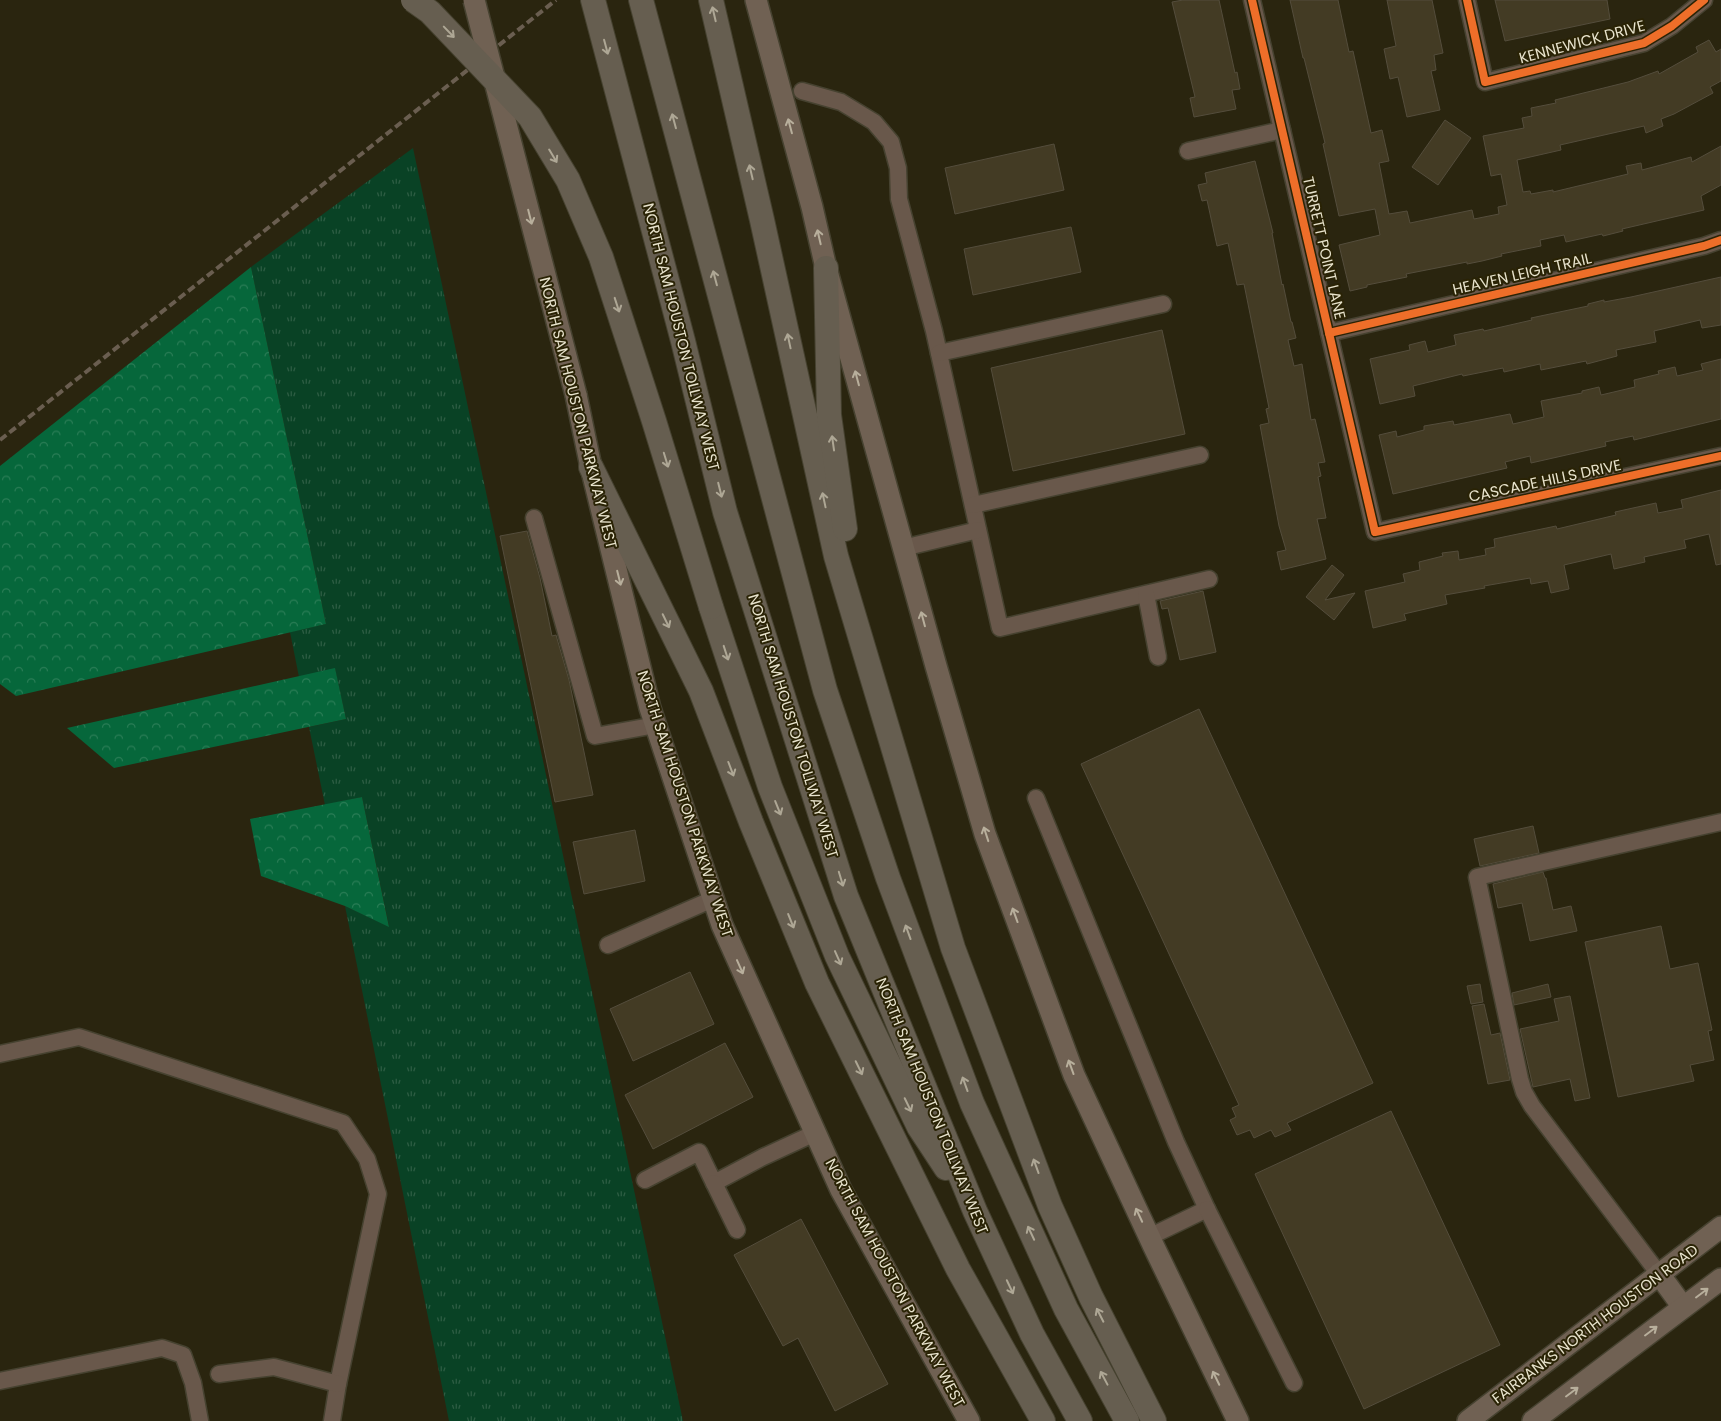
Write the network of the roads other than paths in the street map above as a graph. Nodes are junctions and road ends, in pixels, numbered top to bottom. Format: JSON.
{"nodes":[{"id":1,"x":413,"y":0,"type":"edge"},
{"id":2,"x":474,"y":0,"type":"edge"},
{"id":3,"x":593,"y":0,"type":"edge"},
{"id":4,"x":641,"y":0,"type":"edge"},
{"id":5,"x":711,"y":0,"type":"edge"},
{"id":6,"x":756,"y":0,"type":"edge"},
{"id":7,"x":1252,"y":0,"type":"edge"},
{"id":8,"x":1467,"y":0,"type":"edge"},
{"id":9,"x":1704,"y":0,"type":"edge"},
{"id":10,"x":802,"y":91,"type":"dead end"},
{"id":11,"x":1282,"y":130,"type":"junction"},
{"id":12,"x":1188,"y":151,"type":"dead end"},
{"id":13,"x":1721,"y":240,"type":"edge"},
{"id":14,"x":826,"y":268,"type":"junction"},
{"id":15,"x":1163,"y":304,"type":"dead end"},
{"id":16,"x":1330,"y":333,"type":"junction"},
{"id":17,"x":939,"y":353,"type":"junction"},
{"id":18,"x":1200,"y":455,"type":"dead end"},
{"id":19,"x":1721,"y":456,"type":"edge"},
{"id":20,"x":591,"y":467,"type":"junction"},
{"id":21,"x":973,"y":505,"type":"junction"},
{"id":22,"x":534,"y":518,"type":"dead end"},
{"id":23,"x":978,"y":530,"type":"junction"},
{"id":24,"x":1376,"y":532,"type":"joint"},
{"id":25,"x":903,"y":548,"type":"junction"},
{"id":26,"x":1209,"y":579,"type":"dead end"},
{"id":27,"x":1146,"y":594,"type":"junction"},
{"id":28,"x":1158,"y":658,"type":"dead end"},
{"id":29,"x":656,"y":725,"type":"junction"},
{"id":30,"x":1036,"y":798,"type":"dead end"},
{"id":31,"x":1721,"y":822,"type":"edge"},
{"id":32,"x":713,"y":899,"type":"junction"},
{"id":33,"x":608,"y":945,"type":"dead end"},
{"id":34,"x":0,"y":1054,"type":"edge"},
{"id":35,"x":1010,"y":1097,"type":"junction"},
{"id":36,"x":815,"y":1133,"type":"junction"},
{"id":37,"x":646,"y":1180,"type":"dead end"},
{"id":38,"x":714,"y":1182,"type":"junction"},
{"id":39,"x":1207,"y":1209,"type":"junction"},
{"id":40,"x":974,"y":1211,"type":"junction"},
{"id":41,"x":1721,"y":1227,"type":"edge"},
{"id":42,"x":737,"y":1230,"type":"dead end"},
{"id":43,"x":1149,"y":1237,"type":"junction"},
{"id":44,"x":1659,"y":1274,"type":"junction"},
{"id":45,"x":1721,"y":1279,"type":"edge"},
{"id":46,"x":1683,"y":1307,"type":"junction"},
{"id":47,"x":219,"y":1374,"type":"dead end"},
{"id":48,"x":0,"y":1381,"type":"edge"},
{"id":49,"x":1294,"y":1383,"type":"dead end"},
{"id":50,"x":338,"y":1384,"type":"junction"},
{"id":51,"x":200,"y":1421,"type":"edge"},
{"id":52,"x":332,"y":1421,"type":"edge"},
{"id":53,"x":969,"y":1421,"type":"edge"},
{"id":54,"x":1043,"y":1421,"type":"edge"},
{"id":55,"x":1080,"y":1421,"type":"edge"},
{"id":56,"x":1127,"y":1421,"type":"edge"},
{"id":57,"x":1154,"y":1421,"type":"edge"},
{"id":58,"x":1238,"y":1421,"type":"edge"},
{"id":59,"x":1468,"y":1421,"type":"edge"},
{"id":60,"x":1533,"y":1421,"type":"edge"}],
"edges":[{"from":1,"to":40,"type":"highway","one_way":true,"bridge":true},
{"from":2,"to":20,"type":"main road","name":"NORTH SAM HOUSTON PARKWAY WEST","one_way":true,"bridge":true},
{"from":3,"to":40,"type":"highway","name":"NORTH SAM HOUSTON TOLLWAY WEST","one_way":true},
{"from":56,"to":4,"type":"highway","one_way":true},
{"from":35,"to":5,"type":"highway","one_way":true},
{"from":14,"to":6,"type":"main road","one_way":true},
{"from":7,"to":11,"type":"street","name":"TURRETT POINT LANE"},
{"from":8,"to":9,"type":"street","name":"KENNEWICK DRIVE"},
{"from":10,"to":17,"type":"street"},
{"from":11,"to":12,"type":"street"},
{"from":11,"to":16,"type":"street","name":"TURRETT POINT LANE"},
{"from":13,"to":16,"type":"street","name":"HEAVEN LEIGH TRAIL"},
{"from":25,"to":14,"type":"main road","one_way":true},
{"from":35,"to":14,"type":"highway","one_way":true},
{"from":15,"to":17,"type":"street"},
{"from":16,"to":24,"type":"street","name":"TURRETT POINT LANE"},
{"from":17,"to":21,"type":"street"},
{"from":18,"to":21,"type":"street"},
{"from":19,"to":24,"type":"street","name":"CASCADE HILLS DRIVE"},
{"from":20,"to":29,"type":"main road","name":"NORTH SAM HOUSTON PARKWAY WEST","one_way":true},
{"from":20,"to":54,"type":"highway","one_way":true},
{"from":21,"to":23,"type":"street"},
{"from":22,"to":29,"type":"street"},
{"from":23,"to":25,"type":"street"},
{"from":23,"to":27,"type":"street"},
{"from":43,"to":25,"type":"main road","one_way":true},
{"from":26,"to":27,"type":"street"},
{"from":27,"to":28,"type":"street"},
{"from":29,"to":32,"type":"main road","name":"NORTH SAM HOUSTON PARKWAY WEST"},
{"from":30,"to":39,"type":"street"},
{"from":31,"to":44,"type":"street"},
{"from":32,"to":33,"type":"street"},
{"from":32,"to":36,"type":"main road","name":"NORTH SAM HOUSTON PARKWAY WEST","one_way":true},
{"from":34,"to":50,"type":"street"},
{"from":57,"to":35,"type":"highway","one_way":true},
{"from":36,"to":38,"type":"street"},
{"from":36,"to":53,"type":"main road","name":"NORTH SAM HOUSTON PARKWAY WEST"},
{"from":37,"to":38,"type":"street"},
{"from":38,"to":42,"type":"street"},
{"from":39,"to":43,"type":"street"},
{"from":39,"to":49,"type":"street"},
{"from":40,"to":55,"type":"highway","name":"NORTH SAM HOUSTON TOLLWAY WEST","one_way":true},
{"from":41,"to":44,"type":"main road","name":"FAIRBANKS NORTH HOUSTON ROAD"},
{"from":58,"to":43,"type":"main road","one_way":true},
{"from":44,"to":46,"type":"main road"},
{"from":44,"to":59,"type":"main road","name":"FAIRBANKS NORTH HOUSTON ROAD"},
{"from":46,"to":45,"type":"main road","one_way":true},
{"from":60,"to":46,"type":"main road","one_way":true},
{"from":47,"to":50,"type":"street"},
{"from":48,"to":51,"type":"street"},
{"from":50,"to":52,"type":"street"}]}
